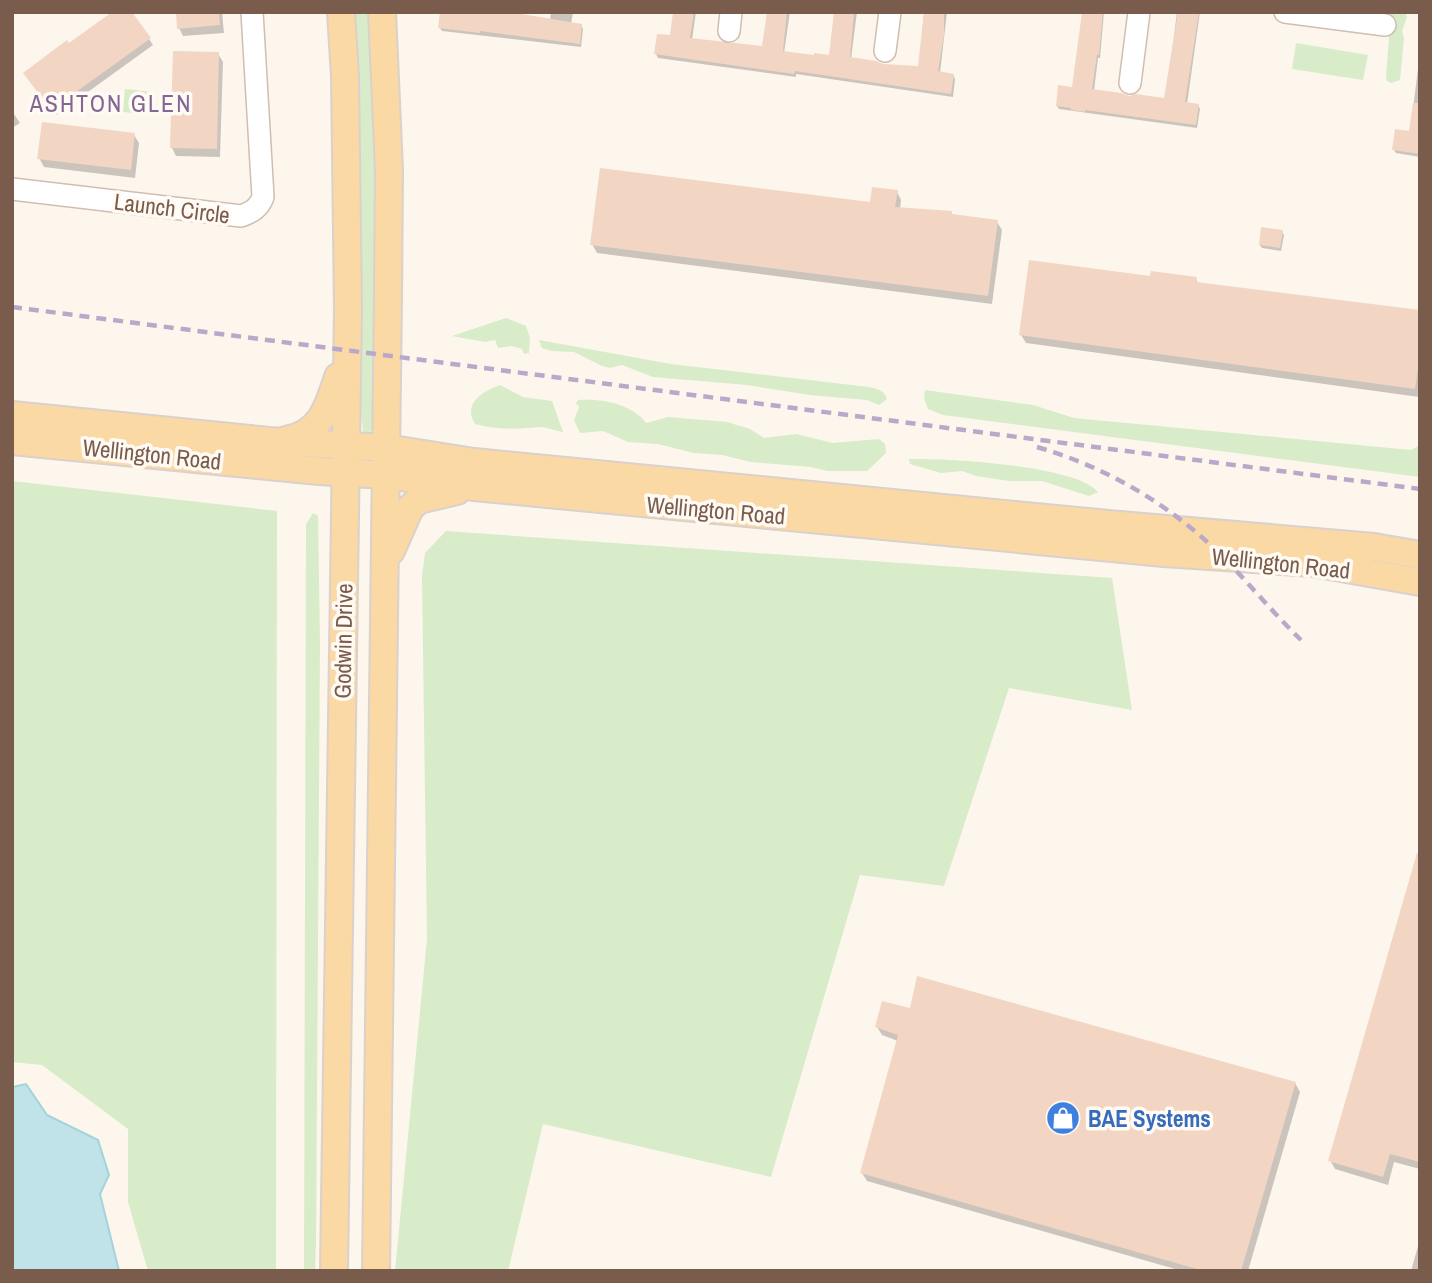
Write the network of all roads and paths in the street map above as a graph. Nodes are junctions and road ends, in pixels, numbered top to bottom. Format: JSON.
{"nodes":[{"id":1,"x":253,"y":12,"type":"edge"},
{"id":2,"x":341,"y":12,"type":"edge"},
{"id":3,"x":382,"y":12,"type":"edge"},
{"id":4,"x":890,"y":12,"type":"edge"},
{"id":5,"x":1139,"y":12,"type":"edge"},
{"id":6,"x":1285,"y":12,"type":"edge"},
{"id":7,"x":1385,"y":25,"type":"dead end"},
{"id":8,"x":885,"y":51,"type":"dead end"},
{"id":9,"x":1130,"y":83,"type":"dead end"},
{"id":10,"x":12,"y":189,"type":"edge"},
{"id":11,"x":347,"y":349,"type":"junction"},
{"id":12,"x":387,"y":402,"type":"junction"},
{"id":13,"x":12,"y":415,"type":"edge"},
{"id":14,"x":12,"y":441,"type":"edge"},
{"id":15,"x":269,"y":442,"type":"junction"},
{"id":16,"x":345,"y":446,"type":"junction"},
{"id":17,"x":386,"y":448,"type":"junction"},
{"id":18,"x":345,"y":472,"type":"junction"},
{"id":19,"x":474,"y":474,"type":"junction"},
{"id":20,"x":386,"y":475,"type":"junction"},
{"id":21,"x":1420,"y":555,"type":"edge"},
{"id":22,"x":384,"y":569,"type":"junction"},
{"id":23,"x":1420,"y":582,"type":"edge"},
{"id":24,"x":334,"y":1271,"type":"edge"},
{"id":25,"x":376,"y":1271,"type":"edge"}],
"edges":[{"from":1,"to":10,"type":"street","name":"Launch Circle"},
{"from":2,"to":11,"type":"main road","name":"Godwin Drive"},
{"from":3,"to":12,"type":"main road","name":"Godwin Drive"},
{"from":4,"to":8,"type":"street"},
{"from":5,"to":9,"type":"street"},
{"from":6,"to":7,"type":"street"},
{"from":11,"to":15,"type":"main road"},
{"from":11,"to":16,"type":"main road","name":"Godwin Drive"},
{"from":12,"to":17,"type":"main road","name":"Godwin Drive"},
{"from":12,"to":19,"type":"main road"},
{"from":13,"to":15,"type":"main road","name":"Wellington Road"},
{"from":14,"to":18,"type":"main road","name":"Wellington Road"},
{"from":15,"to":16,"type":"main road","name":"Wellington Road"},
{"from":16,"to":17,"type":"main road","name":"Wellington Road"},
{"from":16,"to":18,"type":"main road","name":"Godwin Drive"},
{"from":17,"to":19,"type":"main road","name":"Wellington Road"},
{"from":17,"to":20,"type":"main road","name":"Godwin Drive"},
{"from":18,"to":20,"type":"main road","name":"Wellington Road"},
{"from":18,"to":24,"type":"main road","name":"Godwin Drive"},
{"from":19,"to":20,"type":"main road","name":"Wellington Road"},
{"from":19,"to":21,"type":"main road","name":"Wellington Road"},
{"from":19,"to":22,"type":"main road"},
{"from":19,"to":23,"type":"main road","name":"Wellington Road"},
{"from":20,"to":22,"type":"main road","name":"Godwin Drive"},
{"from":22,"to":25,"type":"main road","name":"Godwin Drive"}]}
